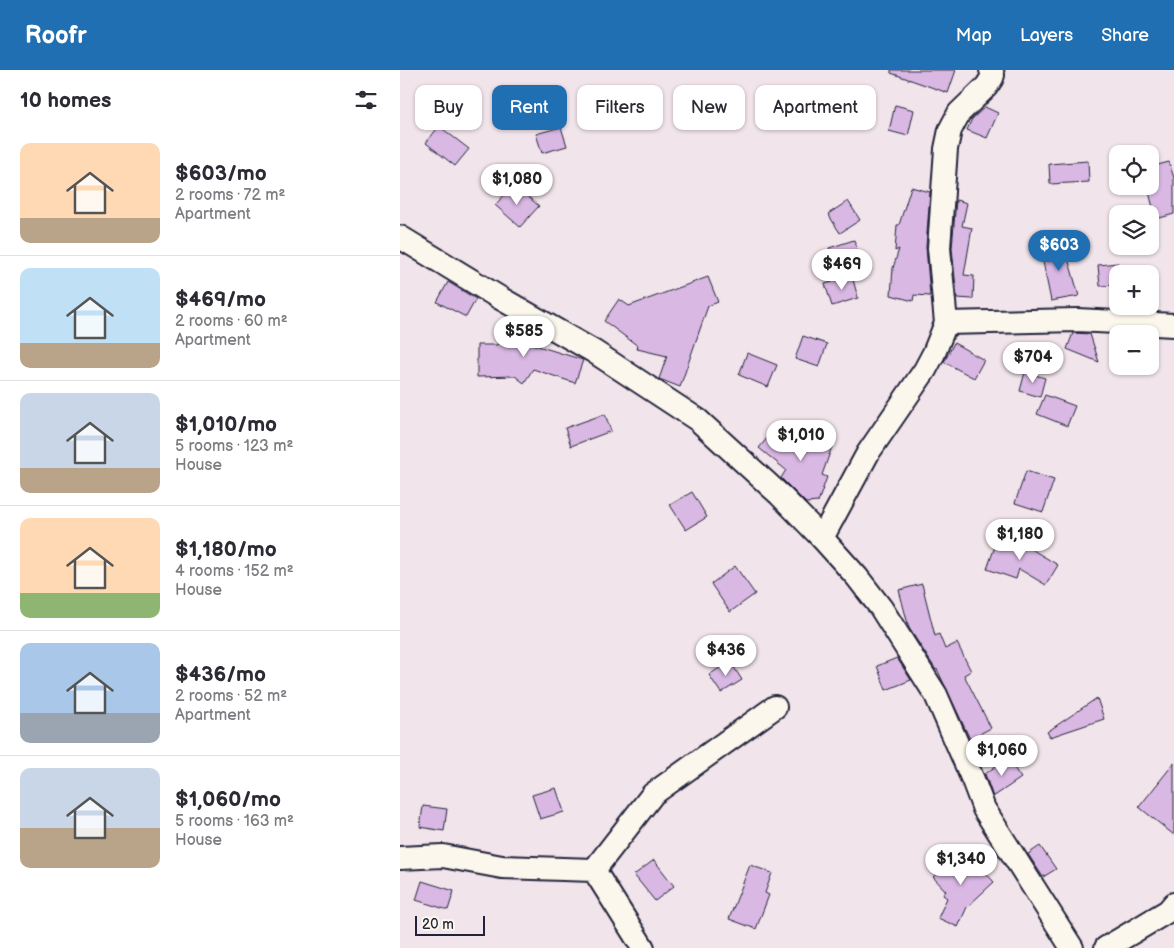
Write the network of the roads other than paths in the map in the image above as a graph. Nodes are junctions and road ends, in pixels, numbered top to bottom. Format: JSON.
{"nodes":[{"id":1,"x":991,"y":70,"type":"edge"},
{"id":2,"x":400,"y":236,"type":"edge"},
{"id":3,"x":946,"y":323,"type":"junction"},
{"id":4,"x":1174,"y":325,"type":"edge"},
{"id":5,"x":822,"y":538,"type":"junction"},
{"id":6,"x":774,"y":707,"type":"dead end"},
{"id":7,"x":400,"y":858,"type":"edge"},
{"id":8,"x":594,"y":870,"type":"junction"},
{"id":9,"x":1174,"y":904,"type":"edge"},
{"id":10,"x":643,"y":948,"type":"edge"},
{"id":11,"x":1072,"y":948,"type":"edge"},
{"id":12,"x":1106,"y":948,"type":"edge"}],
"edges":[{"from":1,"to":3,"type":"street"},
{"from":2,"to":5,"type":"street"},
{"from":3,"to":4,"type":"street"},
{"from":3,"to":5,"type":"street"},
{"from":5,"to":11,"type":"street"},
{"from":6,"to":8,"type":"street"},
{"from":7,"to":8,"type":"street"},
{"from":8,"to":10,"type":"street"},
{"from":9,"to":12,"type":"street"}]}
